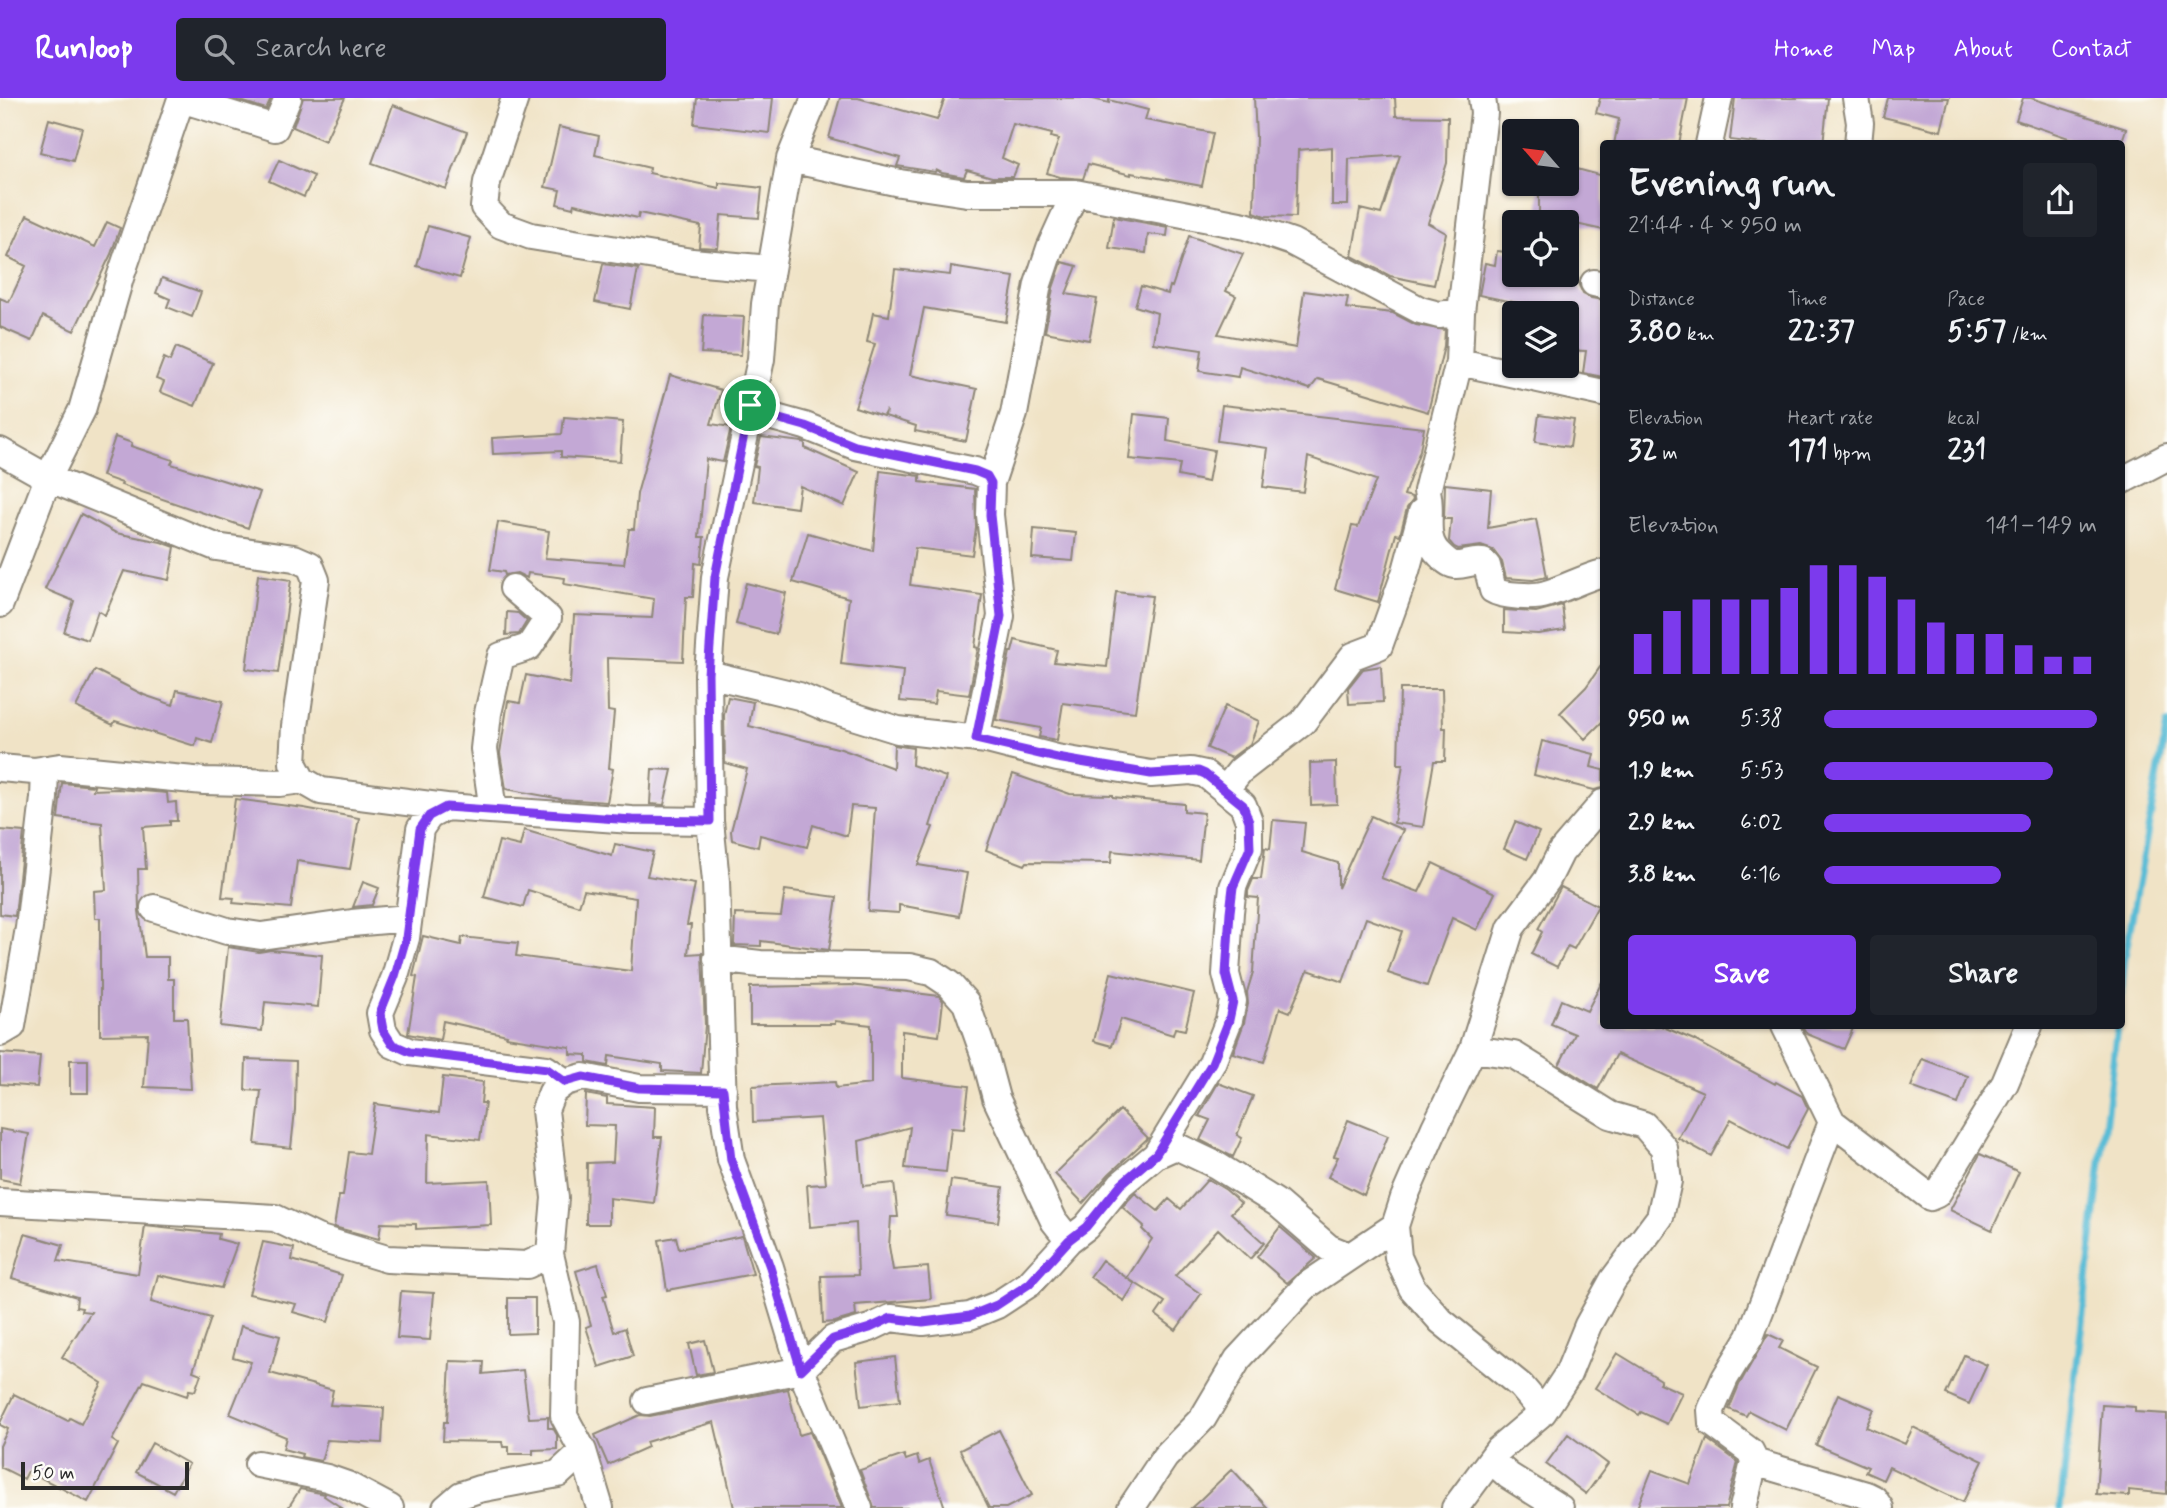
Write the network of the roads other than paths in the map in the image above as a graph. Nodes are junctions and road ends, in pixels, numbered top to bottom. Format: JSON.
{"nodes":[{"id":1,"x":289,"y":98,"type":"edge"},
{"id":2,"x":514,"y":98,"type":"edge"},
{"id":3,"x":815,"y":98,"type":"edge"},
{"id":4,"x":1482,"y":98,"type":"edge"},
{"id":5,"x":1720,"y":98,"type":"edge"},
{"id":6,"x":1857,"y":98,"type":"edge"},
{"id":7,"x":1710,"y":140,"type":"edge"},
{"id":8,"x":1858,"y":140,"type":"edge"},
{"id":9,"x":790,"y":159,"type":"junction"},
{"id":10,"x":1075,"y":193,"type":"junction"},
{"id":11,"x":771,"y":269,"type":"junction"},
{"id":12,"x":1461,"y":312,"type":"junction"},
{"id":13,"x":1459,"y":362,"type":"junction"},
{"id":14,"x":1600,"y":392,"type":"edge"},
{"id":15,"x":750,"y":405,"type":"junction"},
{"id":16,"x":0,"y":451,"type":"edge"},
{"id":17,"x":2167,"y":457,"type":"edge"},
{"id":18,"x":48,"y":478,"type":"junction"},
{"id":19,"x":2125,"y":479,"type":"edge"},
{"id":20,"x":991,"y":483,"type":"junction"},
{"id":21,"x":1427,"y":491,"type":"junction"},
{"id":22,"x":1600,"y":574,"type":"edge"},
{"id":23,"x":513,"y":588,"type":"dead end"},
{"id":24,"x":0,"y":604,"type":"edge"},
{"id":25,"x":708,"y":674,"type":"junction"},
{"id":26,"x":976,"y":739,"type":"junction"},
{"id":27,"x":0,"y":768,"type":"edge"},
{"id":28,"x":45,"y":769,"type":"junction"},
{"id":29,"x":302,"y":780,"type":"junction"},
{"id":30,"x":1225,"y":790,"type":"junction"},
{"id":31,"x":1600,"y":806,"type":"edge"},
{"id":32,"x":446,"y":807,"type":"junction"},
{"id":33,"x":493,"y":810,"type":"junction"},
{"id":34,"x":710,"y":821,"type":"junction"},
{"id":35,"x":154,"y":908,"type":"dead end"},
{"id":36,"x":408,"y":918,"type":"junction"},
{"id":37,"x":717,"y":959,"type":"junction"},
{"id":38,"x":1786,"y":1029,"type":"edge"},
{"id":39,"x":2028,"y":1029,"type":"edge"},
{"id":40,"x":0,"y":1033,"type":"edge"},
{"id":41,"x":1473,"y":1049,"type":"junction"},
{"id":42,"x":565,"y":1082,"type":"junction"},
{"id":43,"x":723,"y":1090,"type":"junction"},
{"id":44,"x":1832,"y":1122,"type":"junction"},
{"id":45,"x":1156,"y":1154,"type":"junction"},
{"id":46,"x":0,"y":1202,"type":"edge"},
{"id":47,"x":1395,"y":1226,"type":"junction"},
{"id":48,"x":1069,"y":1240,"type":"junction"},
{"id":49,"x":550,"y":1254,"type":"junction"},
{"id":50,"x":1349,"y":1256,"type":"junction"},
{"id":51,"x":801,"y":1370,"type":"junction"},
{"id":52,"x":647,"y":1401,"type":"dead end"},
{"id":53,"x":1543,"y":1412,"type":"junction"},
{"id":54,"x":583,"y":1451,"type":"junction"},
{"id":55,"x":1491,"y":1460,"type":"junction"},
{"id":56,"x":1754,"y":1462,"type":"junction"},
{"id":57,"x":258,"y":1464,"type":"dead end"},
{"id":58,"x":390,"y":1508,"type":"edge"},
{"id":59,"x":446,"y":1508,"type":"edge"},
{"id":60,"x":600,"y":1508,"type":"edge"},
{"id":61,"x":859,"y":1508,"type":"edge"},
{"id":62,"x":1131,"y":1508,"type":"edge"},
{"id":63,"x":1455,"y":1508,"type":"edge"},
{"id":64,"x":1560,"y":1508,"type":"edge"},
{"id":65,"x":1743,"y":1508,"type":"edge"},
{"id":66,"x":1881,"y":1508,"type":"edge"}],
"edges":[{"from":1,"to":18,"type":"street"},
{"from":2,"to":11,"type":"street"},
{"from":3,"to":9,"type":"street"},
{"from":4,"to":12,"type":"street"},
{"from":5,"to":7,"type":"street"},
{"from":6,"to":8,"type":"street"},
{"from":9,"to":10,"type":"street"},
{"from":9,"to":11,"type":"street"},
{"from":10,"to":12,"type":"street"},
{"from":10,"to":20,"type":"street"},
{"from":11,"to":15,"type":"street"},
{"from":12,"to":13,"type":"street"},
{"from":13,"to":14,"type":"street"},
{"from":13,"to":21,"type":"street"},
{"from":15,"to":20,"type":"street"},
{"from":15,"to":25,"type":"street"},
{"from":16,"to":18,"type":"street"},
{"from":17,"to":19,"type":"street"},
{"from":18,"to":24,"type":"street"},
{"from":18,"to":29,"type":"street"},
{"from":20,"to":26,"type":"street"},
{"from":21,"to":22,"type":"street"},
{"from":21,"to":30,"type":"street"},
{"from":23,"to":33,"type":"street"},
{"from":25,"to":26,"type":"street"},
{"from":25,"to":34,"type":"street"},
{"from":26,"to":30,"type":"street"},
{"from":27,"to":28,"type":"street"},
{"from":28,"to":29,"type":"street"},
{"from":28,"to":40,"type":"street"},
{"from":29,"to":32,"type":"street"},
{"from":30,"to":45,"type":"street"},
{"from":31,"to":41,"type":"street"},
{"from":32,"to":33,"type":"street"},
{"from":32,"to":36,"type":"street"},
{"from":33,"to":34,"type":"street"},
{"from":34,"to":37,"type":"street"},
{"from":35,"to":36,"type":"street"},
{"from":36,"to":42,"type":"street"},
{"from":37,"to":43,"type":"street"},
{"from":37,"to":48,"type":"street"},
{"from":38,"to":44,"type":"street"},
{"from":39,"to":44,"type":"street"},
{"from":41,"to":47,"type":"street"},
{"from":41,"to":53,"type":"street"},
{"from":42,"to":43,"type":"street"},
{"from":42,"to":49,"type":"street"},
{"from":43,"to":51,"type":"street"},
{"from":44,"to":56,"type":"street"},
{"from":45,"to":48,"type":"street"},
{"from":45,"to":50,"type":"street"},
{"from":46,"to":49,"type":"street"},
{"from":47,"to":50,"type":"street"},
{"from":47,"to":53,"type":"street"},
{"from":48,"to":51,"type":"street"},
{"from":49,"to":54,"type":"street"},
{"from":50,"to":62,"type":"street"},
{"from":51,"to":52,"type":"street"},
{"from":51,"to":61,"type":"street"},
{"from":53,"to":55,"type":"street"},
{"from":54,"to":59,"type":"street"},
{"from":54,"to":60,"type":"street"},
{"from":55,"to":63,"type":"street"},
{"from":55,"to":64,"type":"street"},
{"from":56,"to":65,"type":"street"},
{"from":56,"to":66,"type":"street"},
{"from":57,"to":58,"type":"street"}]}
